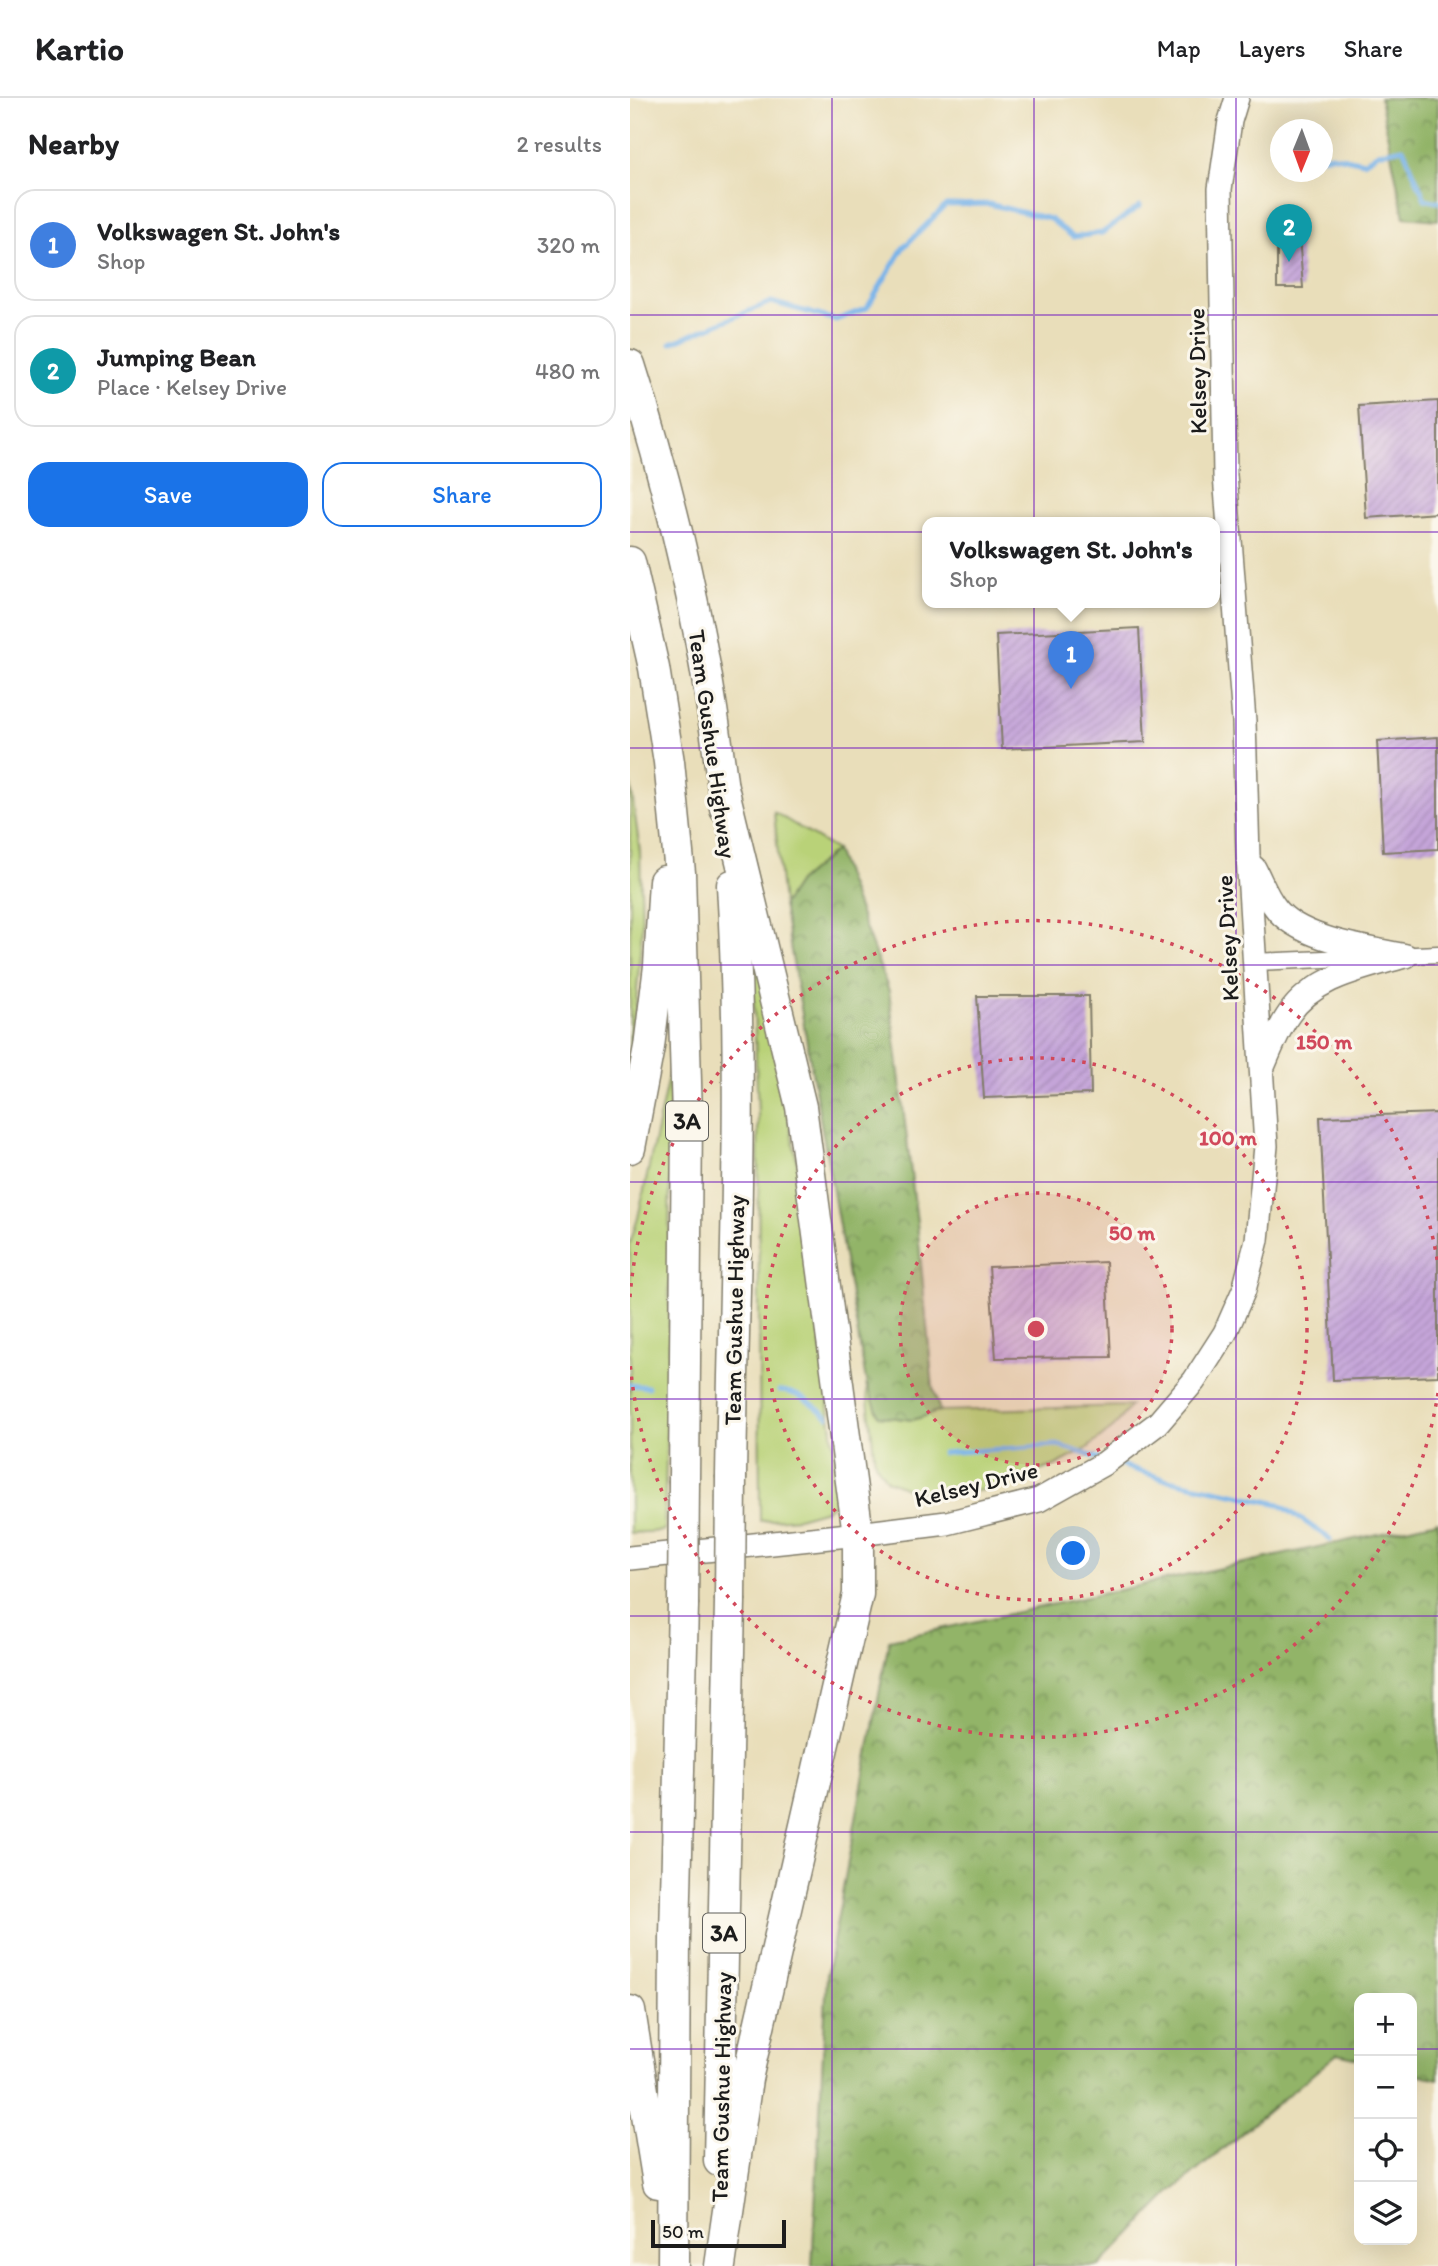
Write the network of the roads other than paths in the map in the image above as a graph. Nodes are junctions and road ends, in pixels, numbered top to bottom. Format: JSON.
{"nodes":[{"id":1,"x":1237,"y":98,"type":"edge"},
{"id":2,"x":630,"y":365,"type":"edge"},
{"id":3,"x":630,"y":562,"type":"edge"},
{"id":4,"x":669,"y":762,"type":"junction"},
{"id":5,"x":723,"y":787,"type":"junction"},
{"id":6,"x":1248,"y":856,"type":"junction"},
{"id":7,"x":1438,"y":954,"type":"edge"},
{"id":8,"x":1406,"y":956,"type":"junction"},
{"id":9,"x":1254,"y":962,"type":"junction"},
{"id":10,"x":1261,"y":1072,"type":"junction"},
{"id":11,"x":630,"y":1148,"type":"edge"},
{"id":12,"x":858,"y":1534,"type":"junction"},
{"id":13,"x":630,"y":1558,"type":"edge"},
{"id":14,"x":630,"y":2011,"type":"edge"},
{"id":15,"x":671,"y":2266,"type":"edge"},
{"id":16,"x":719,"y":2266,"type":"edge"}],
"edges":[{"from":1,"to":6,"type":"main road","name":"Kelsey Drive"},
{"from":2,"to":5,"type":"highway","name":"Team Gushue Highway","number":"3A"},
{"from":3,"to":4,"type":"highway","name":"Team Gushue Highway","number":"3A"},
{"from":4,"to":11,"type":"highway"},
{"from":4,"to":15,"type":"highway","name":"Team Gushue Highway","number":"3A","bridge":true},
{"from":5,"to":12,"type":"highway"},
{"from":5,"to":16,"type":"highway","name":"Team Gushue Highway","number":"3A","bridge":true},
{"from":6,"to":8,"type":"main road"},
{"from":6,"to":9,"type":"main road","name":"Kelsey Drive"},
{"from":7,"to":8,"type":"street"},
{"from":8,"to":9,"type":"street"},
{"from":8,"to":10,"type":"main road"},
{"from":9,"to":10,"type":"main road","name":"Kelsey Drive"},
{"from":10,"to":12,"type":"main road","name":"Kelsey Drive"},
{"from":12,"to":13,"type":"main road","name":"Kelsey Drive"},
{"from":12,"to":16,"type":"highway"},
{"from":14,"to":15,"type":"highway"}]}
